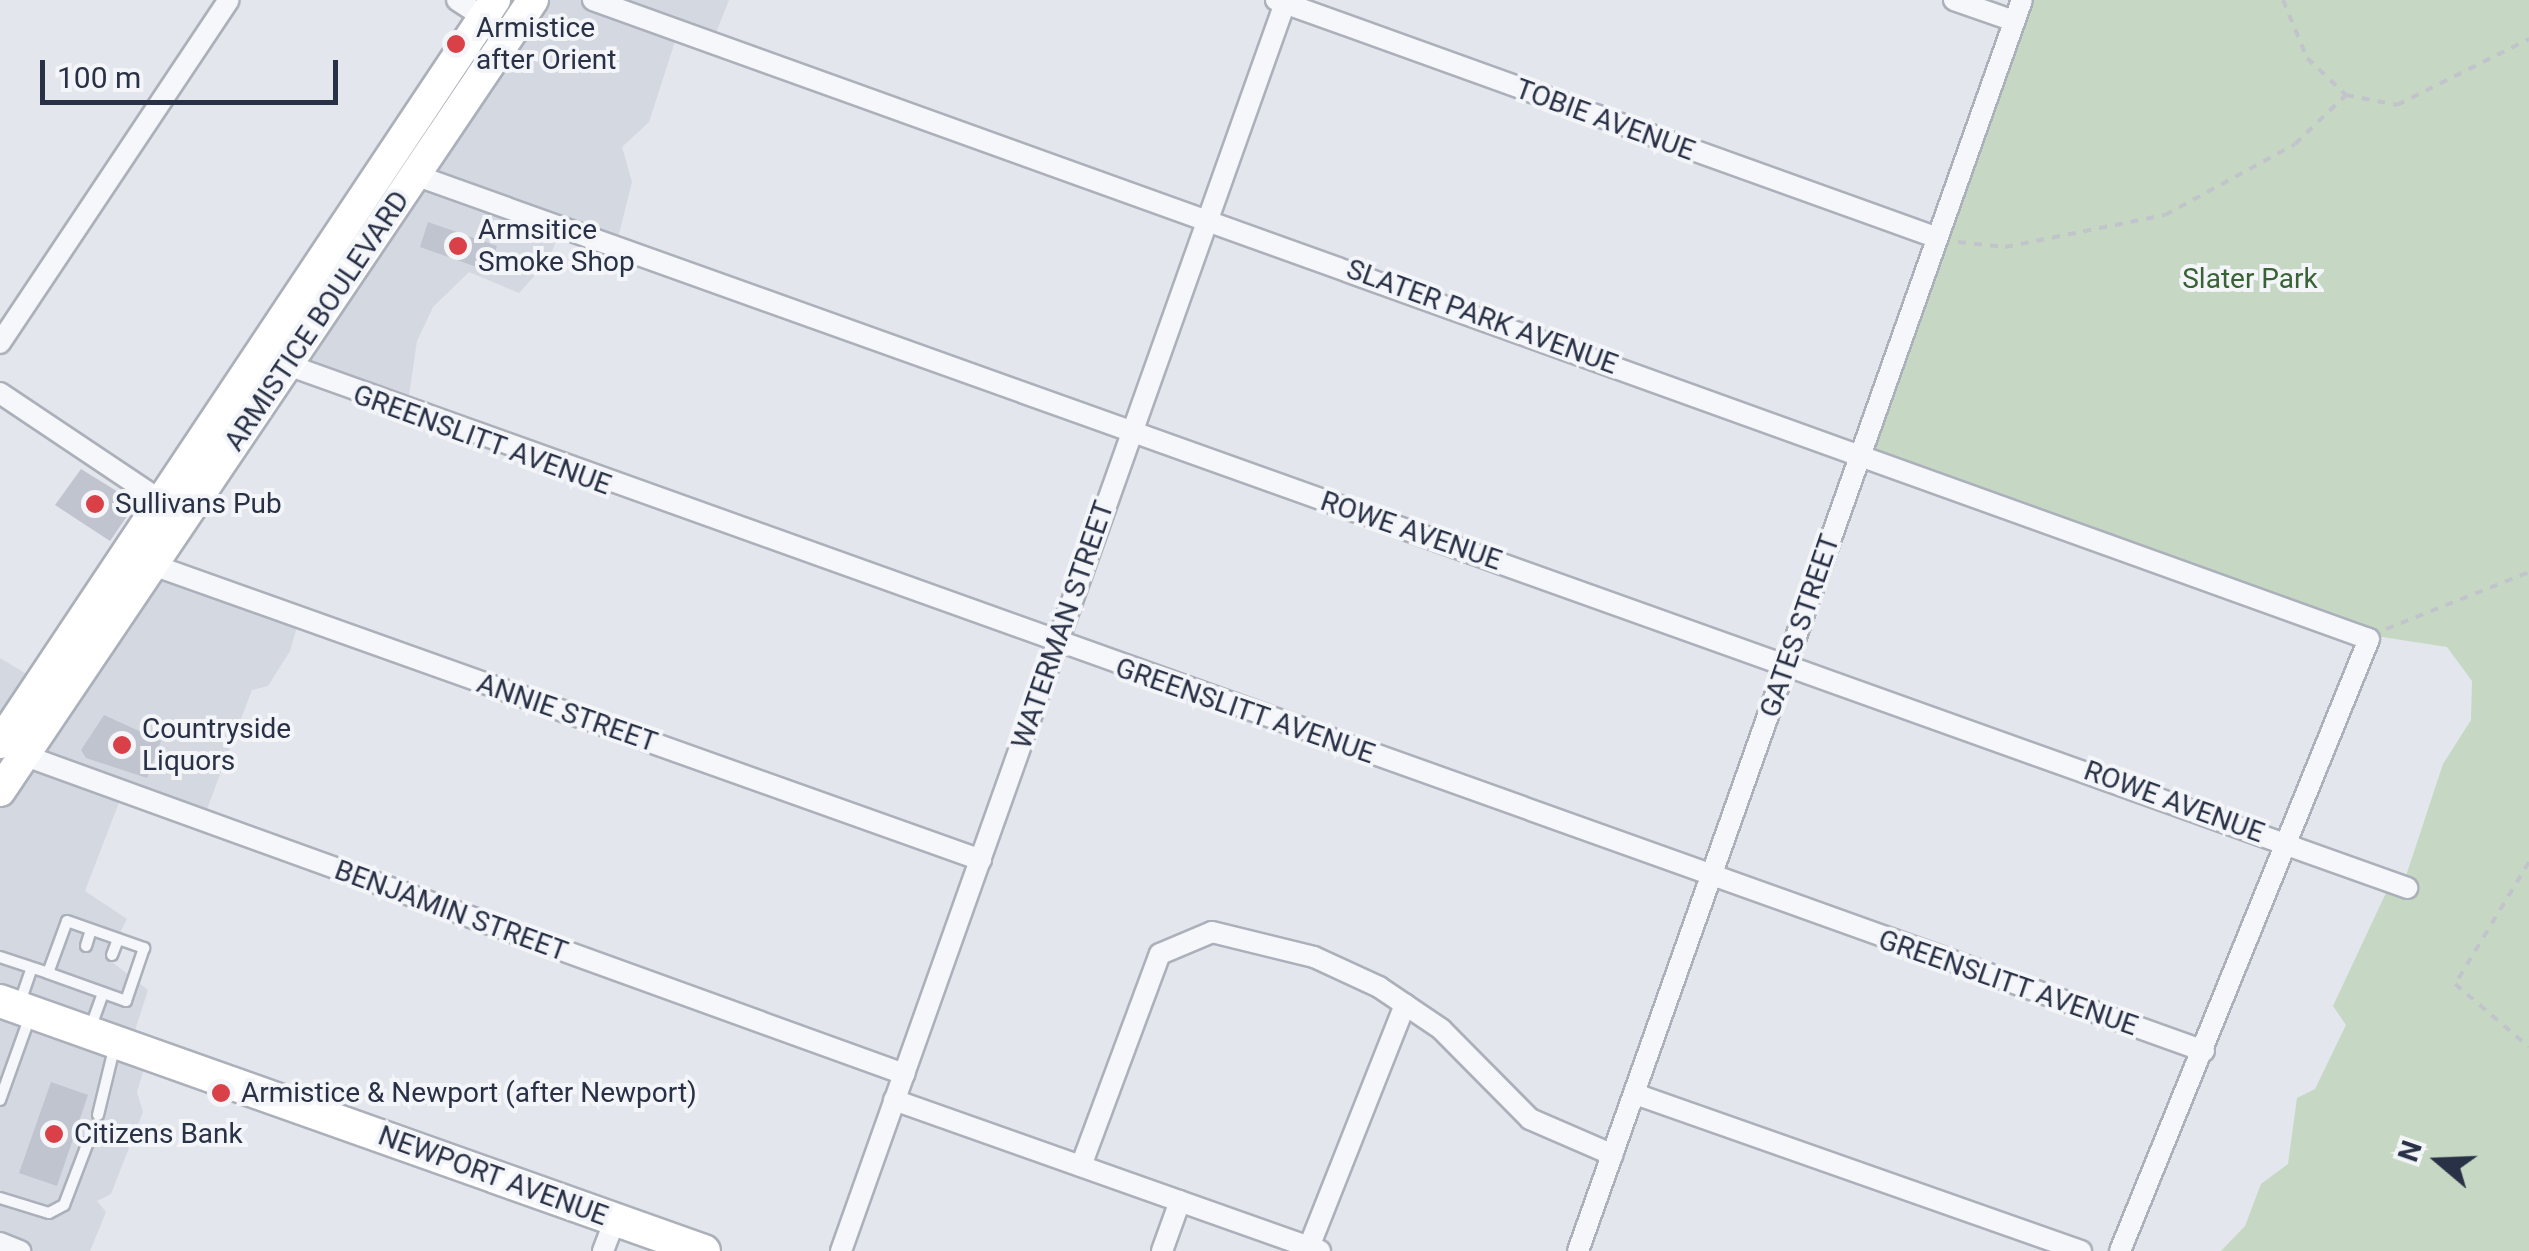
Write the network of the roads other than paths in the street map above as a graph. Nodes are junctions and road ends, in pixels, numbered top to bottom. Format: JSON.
{"nodes":[{"id":1,"x":229,"y":0,"type":"edge"},
{"id":2,"x":458,"y":0,"type":"edge"},
{"id":3,"x":533,"y":0,"type":"edge"},
{"id":4,"x":594,"y":0,"type":"edge"},
{"id":5,"x":1954,"y":0,"type":"edge"},
{"id":6,"x":2022,"y":0,"type":"edge"},
{"id":7,"x":1282,"y":1,"type":"edge"},
{"id":8,"x":489,"y":9,"type":"edge"},
{"id":9,"x":2014,"y":21,"type":"junction"},
{"id":10,"x":416,"y":175,"type":"junction"},
{"id":11,"x":1208,"y":220,"type":"junction"},
{"id":12,"x":1935,"y":236,"type":"junction"},
{"id":13,"x":0,"y":343,"type":"edge"},
{"id":14,"x":288,"y":365,"type":"junction"},
{"id":15,"x":0,"y":393,"type":"edge"},
{"id":16,"x":1131,"y":431,"type":"junction"},
{"id":17,"x":1860,"y":454,"type":"junction"},
{"id":18,"x":163,"y":502,"type":"junction"},
{"id":19,"x":152,"y":565,"type":"junction"},
{"id":20,"x":1057,"y":644,"type":"junction"},
{"id":21,"x":1785,"y":664,"type":"junction"},
{"id":22,"x":8,"y":748,"type":"edge"},
{"id":23,"x":0,"y":792,"type":"edge"},
{"id":24,"x":2290,"y":844,"type":"junction"},
{"id":25,"x":982,"y":860,"type":"junction"},
{"id":26,"x":1713,"y":879,"type":"junction"},
{"id":27,"x":2407,"y":888,"type":"dead end"},
{"id":28,"x":92,"y":930,"type":"junction"},
{"id":29,"x":118,"y":939,"type":"junction"},
{"id":30,"x":86,"y":946,"type":"dead end"},
{"id":31,"x":112,"y":955,"type":"dead end"},
{"id":32,"x":0,"y":957,"type":"edge"},
{"id":33,"x":32,"y":968,"type":"junction"},
{"id":34,"x":48,"y":973,"type":"junction"},
{"id":35,"x":101,"y":988,"type":"junction"},
{"id":36,"x":1405,"y":1004,"type":"junction"},
{"id":37,"x":16,"y":1007,"type":"edge"},
{"id":38,"x":103,"y":1038,"type":"junction"},
{"id":39,"x":2204,"y":1051,"type":"junction"},
{"id":40,"x":904,"y":1074,"type":"junction"},
{"id":41,"x":1635,"y":1094,"type":"junction"},
{"id":42,"x":0,"y":1100,"type":"edge"},
{"id":43,"x":894,"y":1100,"type":"junction"},
{"id":44,"x":98,"y":1116,"type":"dead end"},
{"id":45,"x":88,"y":1142,"type":"dead end"},
{"id":46,"x":1613,"y":1155,"type":"junction"},
{"id":47,"x":1081,"y":1166,"type":"junction"},
{"id":48,"x":0,"y":1198,"type":"edge"},
{"id":49,"x":1180,"y":1202,"type":"junction"},
{"id":50,"x":616,"y":1220,"type":"junction"},
{"id":51,"x":0,"y":1244,"type":"edge"},
{"id":52,"x":1314,"y":1249,"type":"edge"},
{"id":53,"x":20,"y":1251,"type":"edge"},
{"id":54,"x":602,"y":1251,"type":"edge"},
{"id":55,"x":704,"y":1251,"type":"edge"},
{"id":56,"x":841,"y":1251,"type":"edge"},
{"id":57,"x":1162,"y":1251,"type":"edge"},
{"id":58,"x":1578,"y":1251,"type":"edge"},
{"id":59,"x":2082,"y":1251,"type":"edge"},
{"id":60,"x":2120,"y":1251,"type":"edge"}],
"edges":[{"from":1,"to":13,"type":"street"},
{"from":2,"to":8,"type":"street"},
{"from":3,"to":10,"type":"main road","name":"ARMISTICE BOULEVARD"},
{"from":4,"to":11,"type":"street","name":"SLATER PARK AVENUE"},
{"from":5,"to":9,"type":"street"},
{"from":6,"to":9,"type":"street","name":"GATES STREET"},
{"from":7,"to":11,"type":"street","name":"WATERMAN STREET"},
{"from":7,"to":12,"type":"street","name":"TOBIE AVENUE"},
{"from":8,"to":18,"type":"main road","name":"ARMISTICE BOULEVARD"},
{"from":9,"to":12,"type":"street","name":"GATES STREET"},
{"from":10,"to":14,"type":"main road","name":"ARMISTICE BOULEVARD"},
{"from":10,"to":16,"type":"street","name":"ROWE AVENUE"},
{"from":11,"to":16,"type":"street","name":"WATERMAN STREET"},
{"from":11,"to":17,"type":"street","name":"SLATER PARK AVENUE"},
{"from":12,"to":17,"type":"street","name":"GATES STREET"},
{"from":14,"to":19,"type":"main road","name":"ARMISTICE BOULEVARD"},
{"from":14,"to":20,"type":"street","name":"GREENSLITT AVENUE"},
{"from":15,"to":18,"type":"street"},
{"from":16,"to":20,"type":"street","name":"WATERMAN STREET"},
{"from":16,"to":21,"type":"street","name":"ROWE AVENUE"},
{"from":17,"to":21,"type":"street","name":"GATES STREET"},
{"from":17,"to":24,"type":"street","name":"SLATER PARK AVENUE"},
{"from":18,"to":22,"type":"main road","name":"ARMISTICE BOULEVARD"},
{"from":19,"to":22,"type":"main road","name":"ARMISTICE BOULEVARD"},
{"from":19,"to":25,"type":"street","name":"ANNIE STREET"},
{"from":20,"to":25,"type":"street","name":"WATERMAN STREET"},
{"from":20,"to":26,"type":"street","name":"GREENSLITT AVENUE"},
{"from":21,"to":24,"type":"street","name":"ROWE AVENUE"},
{"from":21,"to":26,"type":"street","name":"GATES STREET"},
{"from":22,"to":23,"type":"main road","name":"ARMISTICE BOULEVARD"},
{"from":22,"to":40,"type":"street","name":"BENJAMIN STREET"},
{"from":24,"to":27,"type":"street","name":"ROWE AVENUE"},
{"from":24,"to":39,"type":"street"},
{"from":25,"to":40,"type":"street","name":"WATERMAN STREET"},
{"from":26,"to":39,"type":"street","name":"GREENSLITT AVENUE"},
{"from":26,"to":41,"type":"street","name":"GATES STREET"},
{"from":28,"to":29,"type":"lane"},
{"from":28,"to":30,"type":"lane"},
{"from":28,"to":34,"type":"lane"},
{"from":29,"to":31,"type":"lane"},
{"from":29,"to":35,"type":"lane"},
{"from":32,"to":33,"type":"lane"},
{"from":33,"to":34,"type":"lane"},
{"from":33,"to":37,"type":"lane"},
{"from":34,"to":35,"type":"lane"},
{"from":35,"to":38,"type":"lane"},
{"from":36,"to":46,"type":"street"},
{"from":36,"to":47,"type":"street"},
{"from":36,"to":52,"type":"street"},
{"from":37,"to":38,"type":"main road","name":"NEWPORT AVENUE"},
{"from":37,"to":42,"type":"lane"},
{"from":38,"to":44,"type":"lane"},
{"from":38,"to":50,"type":"main road","name":"NEWPORT AVENUE"},
{"from":39,"to":60,"type":"street"},
{"from":40,"to":43,"type":"street","name":"WATERMAN STREET"},
{"from":41,"to":46,"type":"street","name":"GATES STREET"},
{"from":41,"to":59,"type":"street"},
{"from":43,"to":47,"type":"street"},
{"from":43,"to":56,"type":"street","name":"WATERMAN STREET"},
{"from":45,"to":48,"type":"lane"},
{"from":46,"to":58,"type":"street","name":"GATES STREET"},
{"from":47,"to":49,"type":"street"},
{"from":49,"to":52,"type":"street"},
{"from":49,"to":57,"type":"street"},
{"from":50,"to":54,"type":"street"},
{"from":50,"to":55,"type":"main road","name":"NEWPORT AVENUE"},
{"from":51,"to":53,"type":"street"}]}
